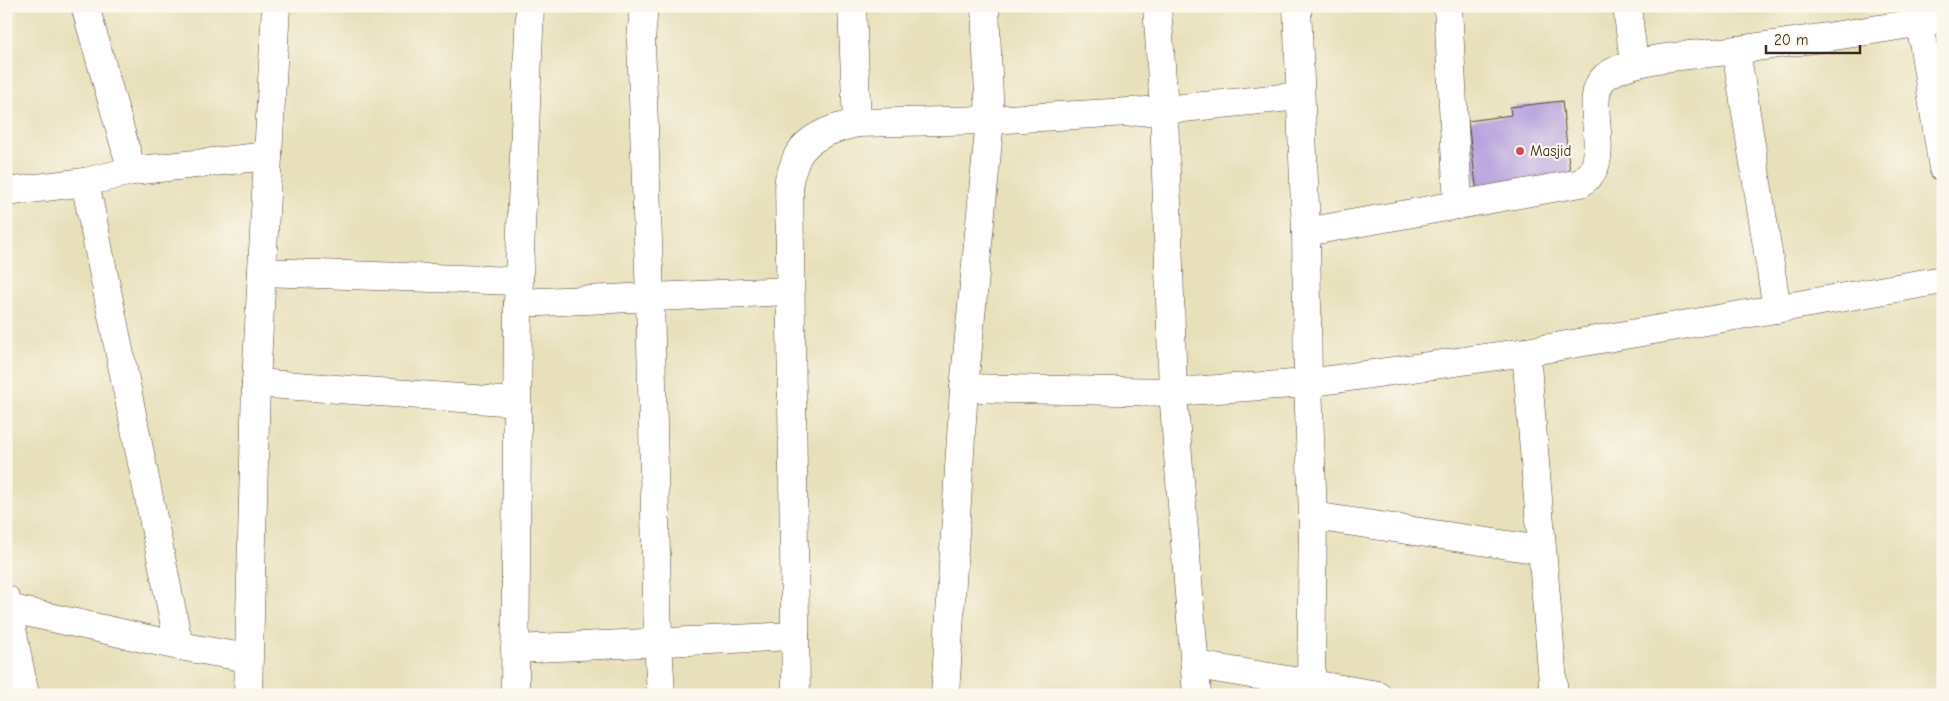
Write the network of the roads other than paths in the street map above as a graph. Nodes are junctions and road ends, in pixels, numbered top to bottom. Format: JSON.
{"nodes":[{"id":1,"x":85,"y":6,"type":"edge"},
{"id":2,"x":276,"y":6,"type":"edge"},
{"id":3,"x":530,"y":6,"type":"edge"},
{"id":4,"x":644,"y":6,"type":"edge"},
{"id":5,"x":852,"y":6,"type":"edge"},
{"id":6,"x":985,"y":6,"type":"edge"},
{"id":7,"x":1157,"y":6,"type":"edge"},
{"id":8,"x":1297,"y":6,"type":"edge"},
{"id":9,"x":1448,"y":6,"type":"edge"},
{"id":10,"x":1627,"y":6,"type":"edge"},
{"id":11,"x":1931,"y":20,"type":"edge"},
{"id":12,"x":1736,"y":50,"type":"junction"},
{"id":13,"x":1634,"y":63,"type":"junction"},
{"id":14,"x":1300,"y":96,"type":"junction"},
{"id":15,"x":1164,"y":110,"type":"junction"},
{"id":16,"x":990,"y":120,"type":"junction"},
{"id":17,"x":857,"y":123,"type":"junction"},
{"id":18,"x":268,"y":156,"type":"junction"},
{"id":19,"x":1943,"y":168,"type":"edge"},
{"id":20,"x":132,"y":171,"type":"junction"},
{"id":21,"x":85,"y":182,"type":"junction"},
{"id":22,"x":6,"y":192,"type":"edge"},
{"id":23,"x":1458,"y":205,"type":"junction"},
{"id":24,"x":1306,"y":232,"type":"junction"},
{"id":25,"x":262,"y":272,"type":"junction"},
{"id":26,"x":1943,"y":280,"type":"edge"},
{"id":27,"x":790,"y":291,"type":"junction"},
{"id":28,"x":518,"y":292,"type":"junction"},
{"id":29,"x":650,"y":298,"type":"junction"},
{"id":30,"x":1777,"y":309,"type":"junction"},
{"id":31,"x":1526,"y":352,"type":"junction"},
{"id":32,"x":1308,"y":383,"type":"junction"},
{"id":33,"x":256,"y":384,"type":"junction"},
{"id":34,"x":964,"y":388,"type":"junction"},
{"id":35,"x":1173,"y":392,"type":"junction"},
{"id":36,"x":516,"y":402,"type":"junction"},
{"id":37,"x":1313,"y":516,"type":"junction"},
{"id":38,"x":1541,"y":550,"type":"junction"},
{"id":39,"x":7,"y":603,"type":"edge"},
{"id":40,"x":795,"y":636,"type":"junction"},
{"id":41,"x":658,"y":641,"type":"junction"},
{"id":42,"x":11,"y":643,"type":"edge"},
{"id":43,"x":179,"y":646,"type":"junction"},
{"id":44,"x":515,"y":648,"type":"junction"},
{"id":45,"x":248,"y":658,"type":"junction"},
{"id":46,"x":1196,"y":665,"type":"junction"},
{"id":47,"x":1311,"y":683,"type":"junction"},
{"id":48,"x":25,"y":695,"type":"edge"},
{"id":49,"x":248,"y":695,"type":"edge"},
{"id":50,"x":515,"y":695,"type":"edge"},
{"id":51,"x":661,"y":695,"type":"edge"},
{"id":52,"x":796,"y":695,"type":"edge"},
{"id":53,"x":945,"y":695,"type":"edge"},
{"id":54,"x":1197,"y":695,"type":"edge"},
{"id":55,"x":1378,"y":695,"type":"edge"},
{"id":56,"x":1554,"y":695,"type":"edge"}],
"edges":[{"from":1,"to":20,"type":"street"},
{"from":2,"to":18,"type":"street"},
{"from":3,"to":28,"type":"street"},
{"from":4,"to":29,"type":"street"},
{"from":5,"to":17,"type":"street"},
{"from":6,"to":16,"type":"street"},
{"from":7,"to":15,"type":"street"},
{"from":8,"to":14,"type":"street"},
{"from":9,"to":23,"type":"street"},
{"from":10,"to":13,"type":"street"},
{"from":11,"to":12,"type":"street"},
{"from":11,"to":19,"type":"street"},
{"from":12,"to":13,"type":"street"},
{"from":12,"to":30,"type":"street"},
{"from":13,"to":23,"type":"street"},
{"from":14,"to":15,"type":"street"},
{"from":14,"to":24,"type":"street"},
{"from":15,"to":16,"type":"street"},
{"from":15,"to":35,"type":"street"},
{"from":16,"to":17,"type":"street"},
{"from":16,"to":34,"type":"street"},
{"from":17,"to":27,"type":"street"},
{"from":18,"to":20,"type":"street"},
{"from":18,"to":25,"type":"street"},
{"from":20,"to":21,"type":"street"},
{"from":21,"to":22,"type":"street"},
{"from":21,"to":43,"type":"street"},
{"from":23,"to":24,"type":"street"},
{"from":24,"to":32,"type":"street"},
{"from":25,"to":28,"type":"street"},
{"from":25,"to":33,"type":"street"},
{"from":26,"to":30,"type":"street"},
{"from":27,"to":29,"type":"street"},
{"from":27,"to":40,"type":"street"},
{"from":28,"to":29,"type":"street"},
{"from":28,"to":36,"type":"street"},
{"from":29,"to":41,"type":"street"},
{"from":30,"to":31,"type":"street"},
{"from":31,"to":32,"type":"street"},
{"from":31,"to":38,"type":"street"},
{"from":32,"to":35,"type":"street"},
{"from":32,"to":37,"type":"street"},
{"from":33,"to":36,"type":"street"},
{"from":33,"to":45,"type":"street"},
{"from":34,"to":35,"type":"street"},
{"from":34,"to":53,"type":"street"},
{"from":35,"to":46,"type":"street"},
{"from":36,"to":44,"type":"street"},
{"from":37,"to":38,"type":"street"},
{"from":37,"to":47,"type":"street"},
{"from":38,"to":56,"type":"street"},
{"from":39,"to":42,"type":"street"},
{"from":39,"to":43,"type":"street"},
{"from":40,"to":41,"type":"street"},
{"from":40,"to":52,"type":"street"},
{"from":41,"to":44,"type":"street"},
{"from":41,"to":51,"type":"street"},
{"from":42,"to":48,"type":"street"},
{"from":43,"to":45,"type":"street"},
{"from":44,"to":50,"type":"street"},
{"from":45,"to":49,"type":"street"},
{"from":46,"to":47,"type":"street"},
{"from":46,"to":54,"type":"street"},
{"from":47,"to":55,"type":"street"}]}
